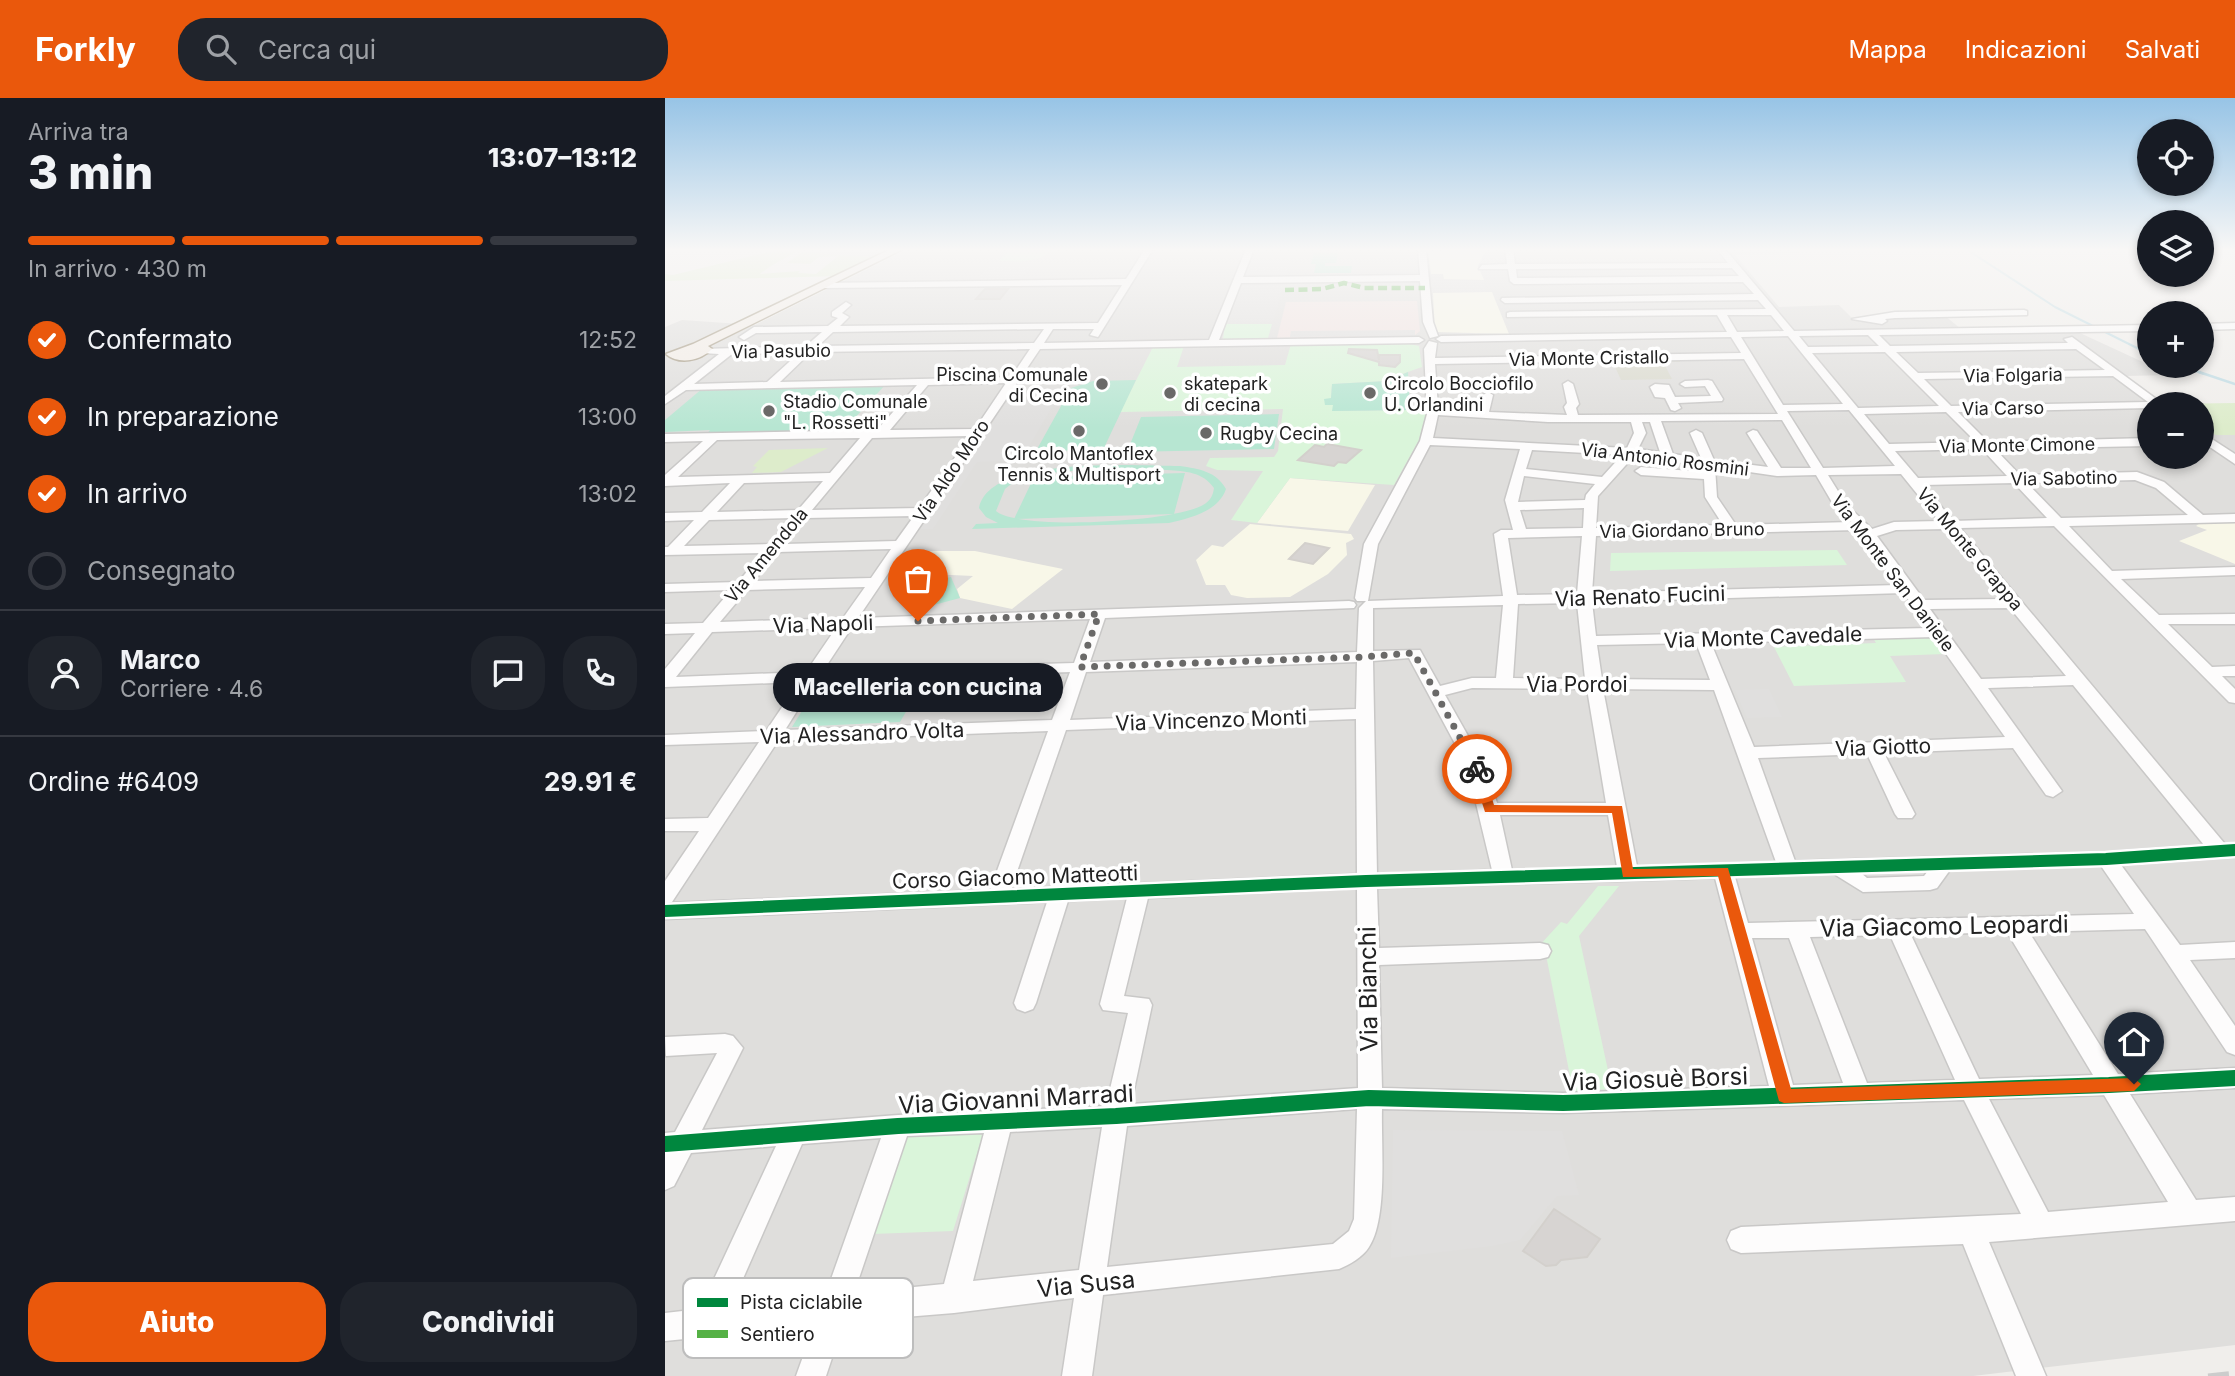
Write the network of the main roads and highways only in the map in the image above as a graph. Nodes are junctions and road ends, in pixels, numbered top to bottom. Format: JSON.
{"nodes":[{"id":1,"x":777,"y":309,"type":"edge"},
{"id":2,"x":686,"y":353,"type":"edge"},
{"id":3,"x":665,"y":366,"type":"edge"}],
"edges":[{"from":1,"to":2,"type":"main road"},
{"from":2,"to":3,"type":"main road"}]}
